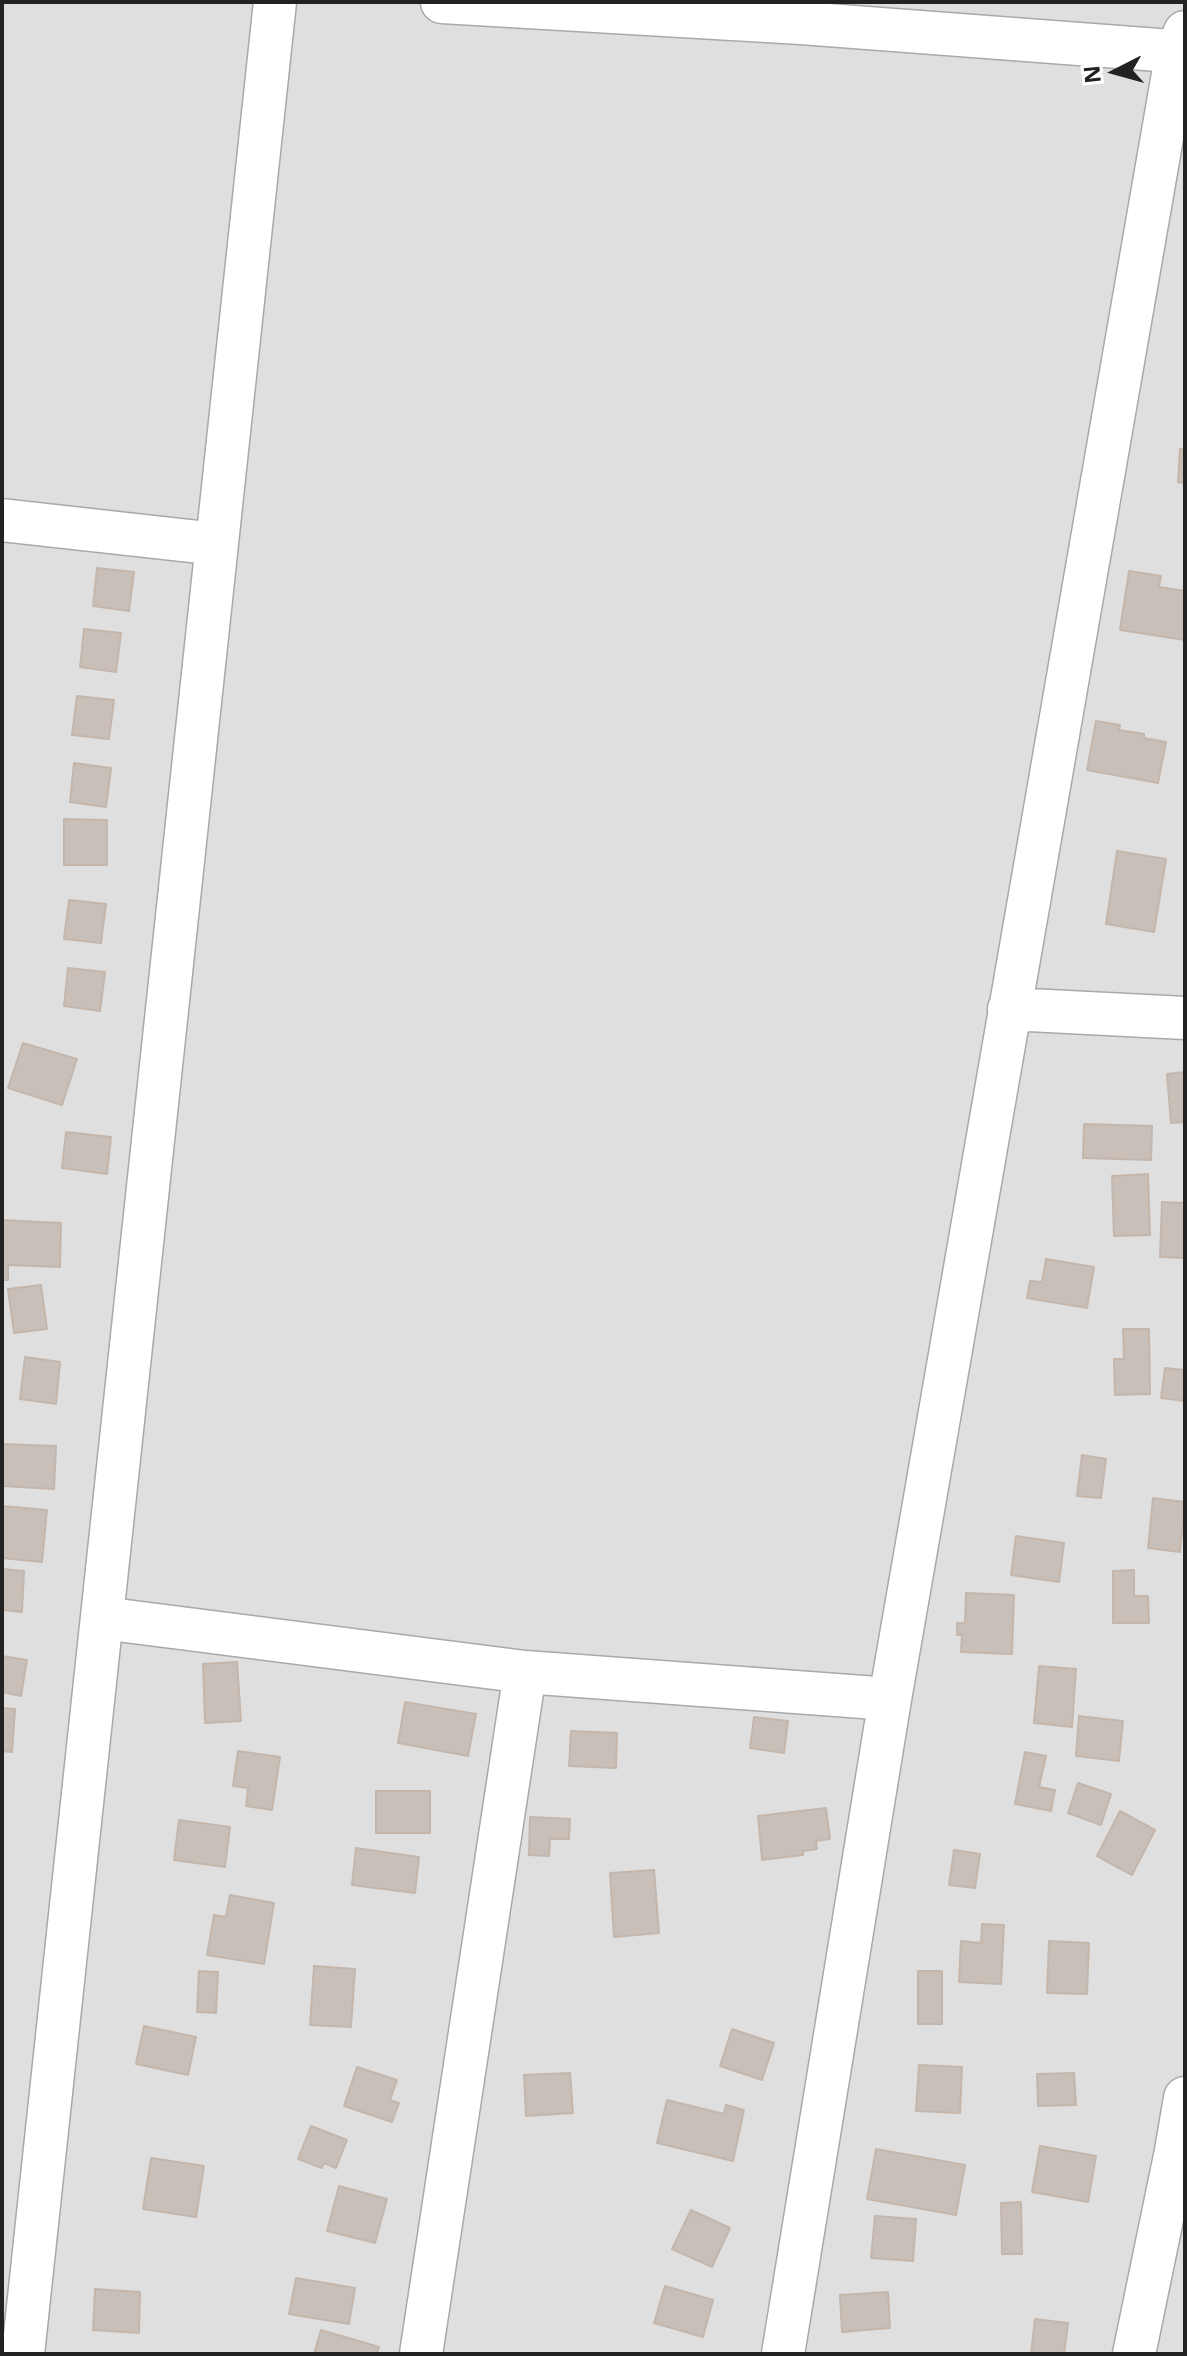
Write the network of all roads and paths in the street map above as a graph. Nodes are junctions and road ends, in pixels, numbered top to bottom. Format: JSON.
{"nodes":[{"id":1,"x":275,"y":2,"type":"edge"},
{"id":2,"x":442,"y":2,"type":"edge"},
{"id":3,"x":802,"y":13,"type":"edge"},
{"id":4,"x":1182,"y":45,"type":"edge"},
{"id":5,"x":2,"y":520,"type":"edge"},
{"id":6,"x":217,"y":544,"type":"junction"},
{"id":7,"x":1009,"y":1009,"type":"junction"},
{"id":8,"x":1185,"y":1018,"type":"edge"},
{"id":9,"x":102,"y":1618,"type":"junction"},
{"id":10,"x":525,"y":1672,"type":"junction"},
{"id":11,"x":890,"y":1699,"type":"junction"},
{"id":12,"x":1185,"y":2098,"type":"edge"},
{"id":13,"x":1181,"y":2152,"type":"edge"},
{"id":14,"x":23,"y":2354,"type":"edge"},
{"id":15,"x":421,"y":2354,"type":"edge"},
{"id":16,"x":783,"y":2354,"type":"edge"},
{"id":17,"x":1134,"y":2354,"type":"edge"}],
"edges":[{"from":1,"to":6,"type":"street"},
{"from":2,"to":3,"type":"street"},
{"from":3,"to":4,"type":"street"},
{"from":4,"to":7,"type":"street"},
{"from":5,"to":6,"type":"street"},
{"from":6,"to":9,"type":"street"},
{"from":7,"to":8,"type":"street"},
{"from":7,"to":11,"type":"street"},
{"from":9,"to":10,"type":"street"},
{"from":9,"to":14,"type":"street"},
{"from":10,"to":11,"type":"street"},
{"from":10,"to":15,"type":"street"},
{"from":11,"to":16,"type":"street"},
{"from":12,"to":13,"type":"street"},
{"from":13,"to":17,"type":"street"}]}
